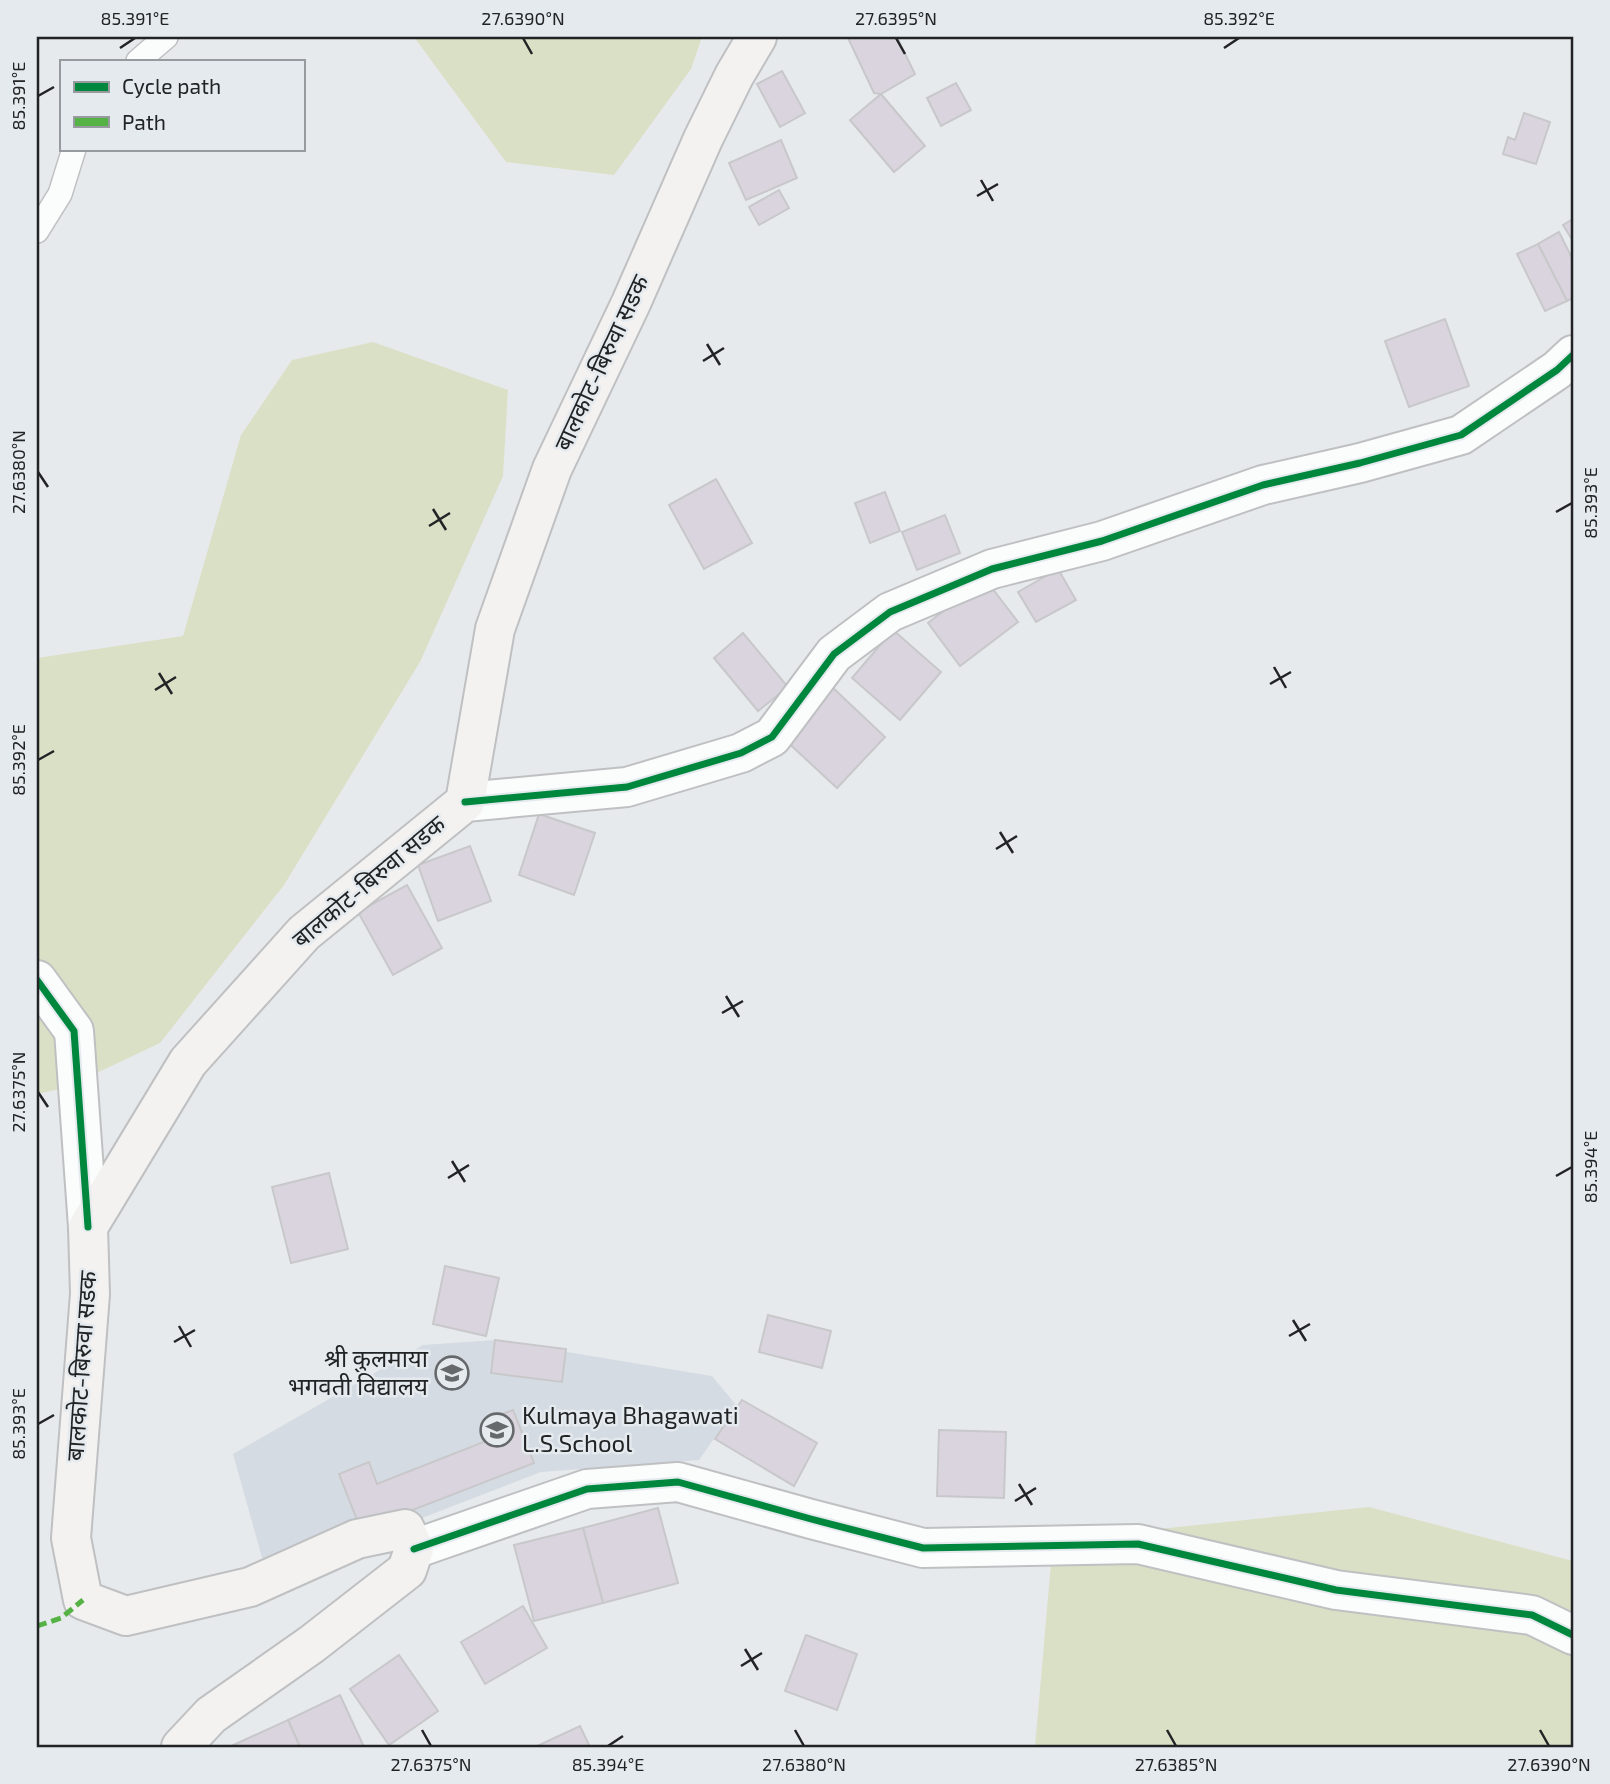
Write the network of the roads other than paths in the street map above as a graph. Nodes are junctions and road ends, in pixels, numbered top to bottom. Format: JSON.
{"nodes":[{"id":1,"x":166,"y":37,"type":"edge"},
{"id":2,"x":757,"y":37,"type":"edge"},
{"id":3,"x":139,"y":60,"type":"edge"},
{"id":4,"x":74,"y":150,"type":"edge"},
{"id":5,"x":37,"y":231,"type":"edge"},
{"id":6,"x":1573,"y":355,"type":"edge"},
{"id":7,"x":465,"y":802,"type":"junction"},
{"id":8,"x":37,"y":980,"type":"edge"},
{"id":9,"x":88,"y":1227,"type":"junction"},
{"id":10,"x":414,"y":1549,"type":"junction"},
{"id":11,"x":1573,"y":1636,"type":"edge"},
{"id":12,"x":181,"y":1747,"type":"edge"}],
"edges":[{"from":1,"to":3,"type":"lane"},
{"from":2,"to":7,"type":"main road","name":"बालकोट-बिरुवा सडक"},
{"from":4,"to":5,"type":"lane"},
{"from":6,"to":7,"type":"street"},
{"from":7,"to":9,"type":"main road","name":"बालकोट-बिरुवा सडक"},
{"from":8,"to":9,"type":"street"},
{"from":9,"to":10,"type":"main road","name":"बालकोट-बिरुवा सडक"},
{"from":10,"to":11,"type":"street"},
{"from":10,"to":12,"type":"main road"}]}
